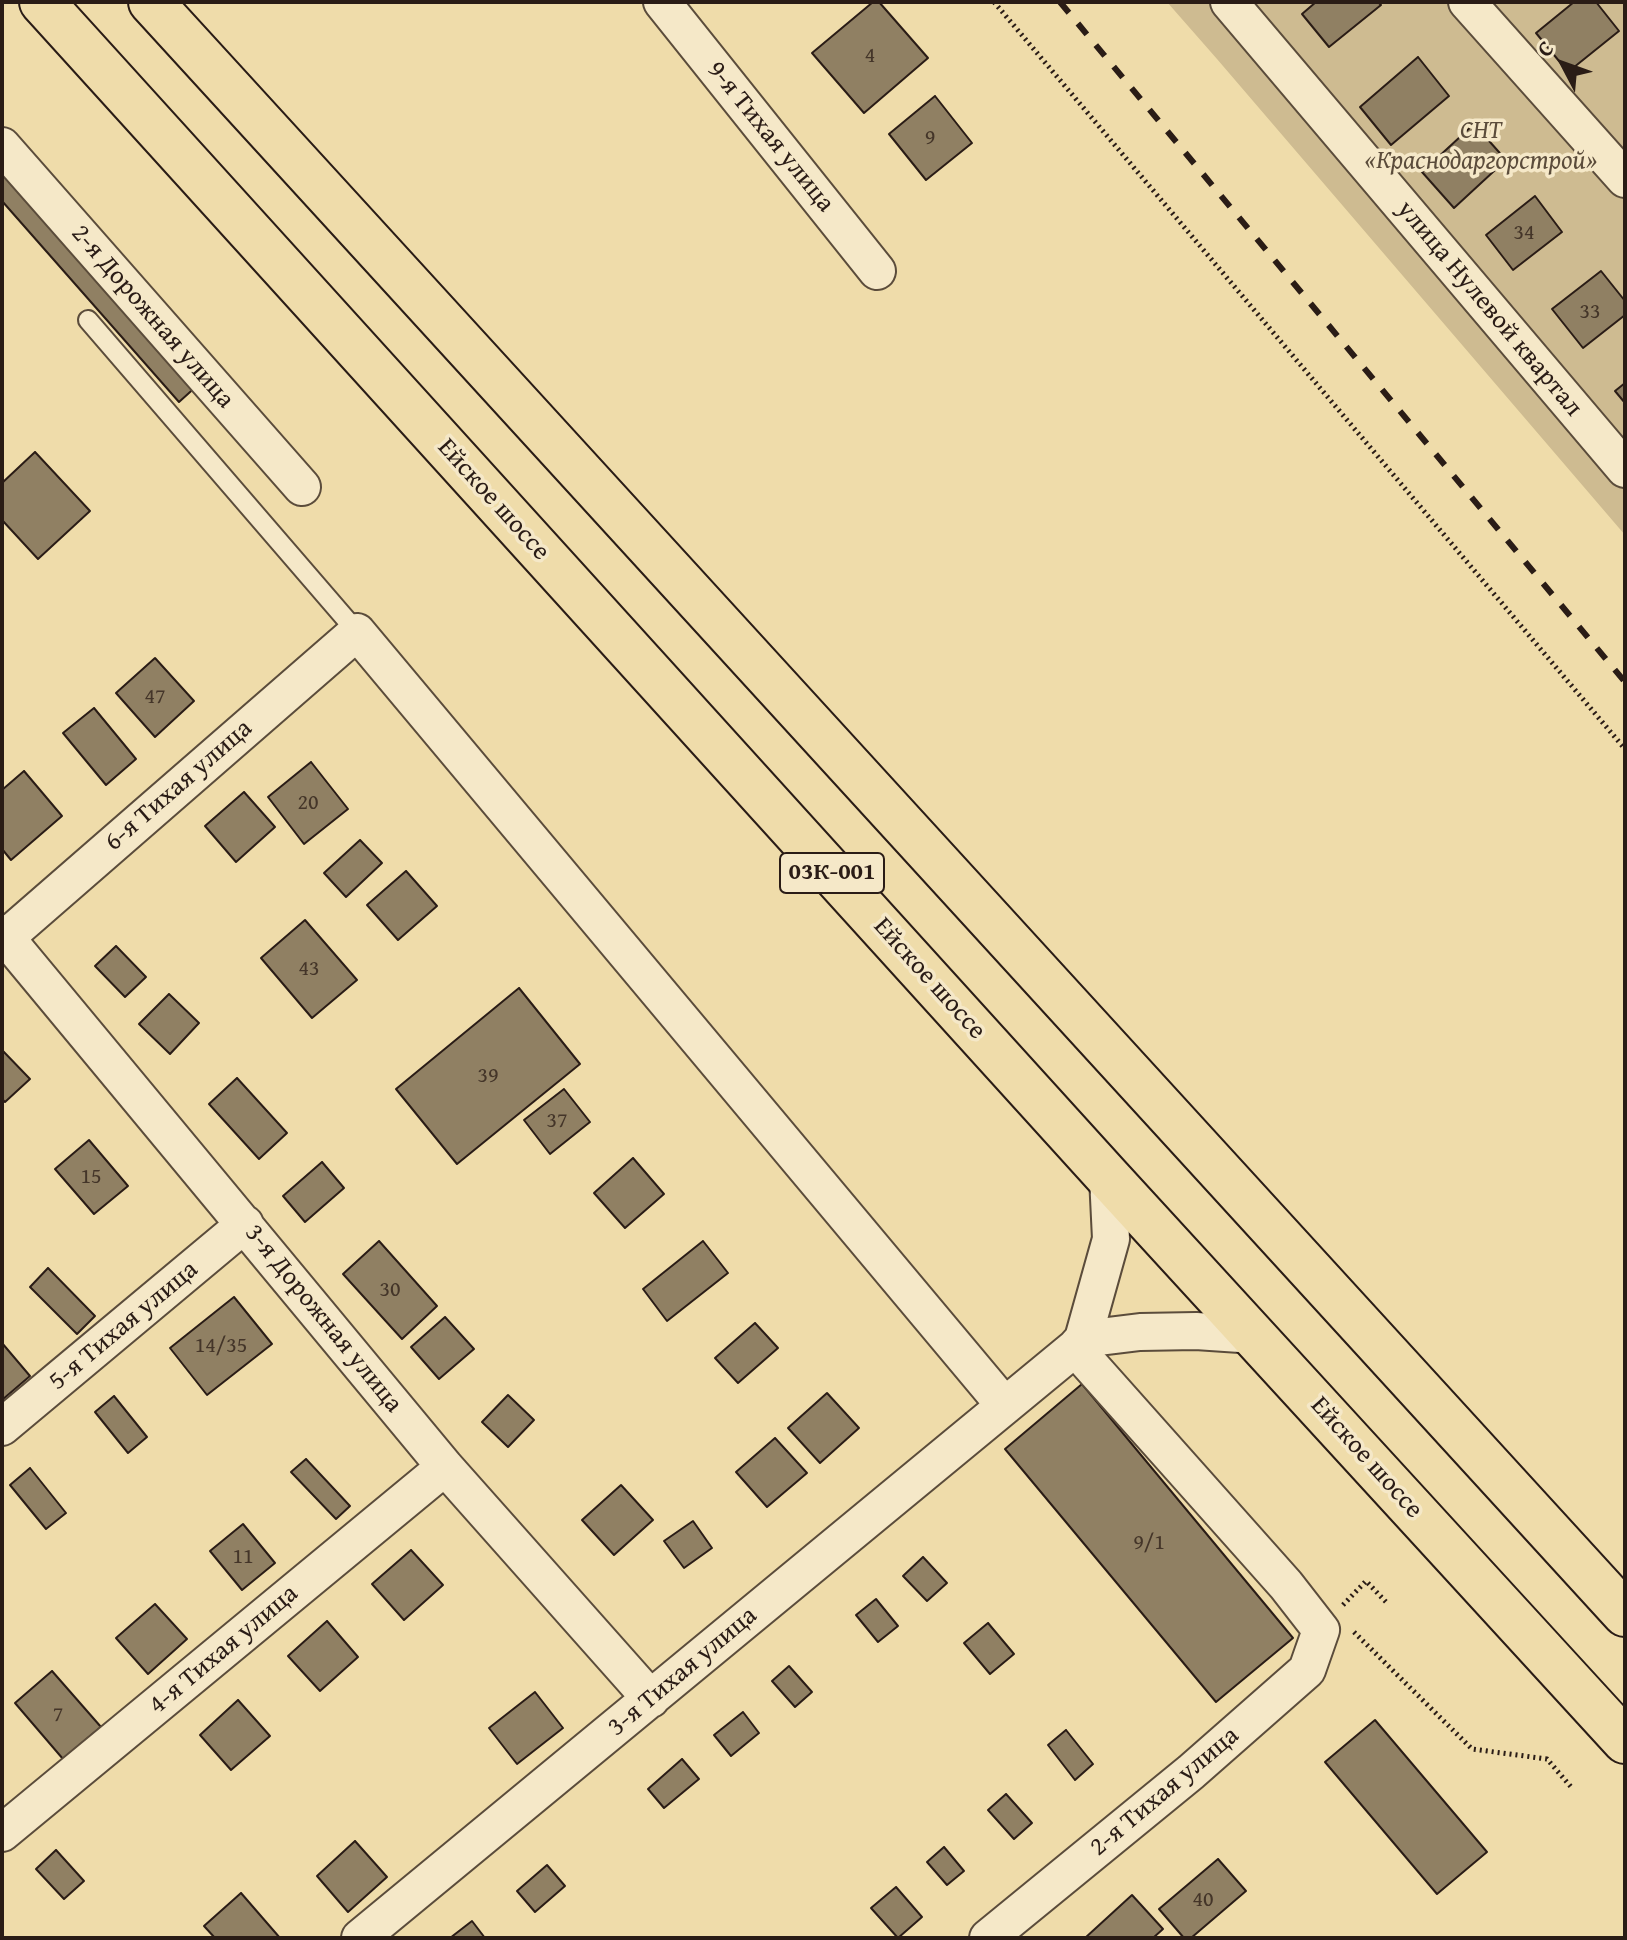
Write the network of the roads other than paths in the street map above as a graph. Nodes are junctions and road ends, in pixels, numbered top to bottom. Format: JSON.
{"nodes":[{"id":1,"x":42,"y":2,"type":"edge"},
{"id":2,"x":151,"y":2,"type":"edge"},
{"id":3,"x":662,"y":2,"type":"edge"},
{"id":4,"x":1229,"y":2,"type":"edge"},
{"id":5,"x":1467,"y":2,"type":"edge"},
{"id":6,"x":2,"y":146,"type":"edge"},
{"id":7,"x":1625,"y":179,"type":"edge"},
{"id":8,"x":877,"y":271,"type":"dead end"},
{"id":9,"x":88,"y":320,"type":"dead end"},
{"id":10,"x":1625,"y":469,"type":"edge"},
{"id":11,"x":302,"y":487,"type":"dead end"},
{"id":12,"x":357,"y":632,"type":"junction"},
{"id":13,"x":3,"y":937,"type":"edge"},
{"id":14,"x":1108,"y":1177,"type":"junction"},
{"id":15,"x":245,"y":1224,"type":"junction"},
{"id":16,"x":1255,"y":1335,"type":"junction"},
{"id":17,"x":1079,"y":1344,"type":"junction"},
{"id":18,"x":1005,"y":1406,"type":"junction"},
{"id":19,"x":2,"y":1427,"type":"edge"},
{"id":20,"x":445,"y":1467,"type":"junction"},
{"id":21,"x":1625,"y":1614,"type":"edge"},
{"id":22,"x":651,"y":1699,"type":"junction"},
{"id":23,"x":1625,"y":1741,"type":"edge"},
{"id":24,"x":2,"y":1833,"type":"edge"},
{"id":25,"x":360,"y":1938,"type":"edge"},
{"id":26,"x":988,"y":1938,"type":"edge"}],
"edges":[{"from":1,"to":14,"type":"main road","name":"Ейское шоссе","number":"03К-001"},
{"from":2,"to":21,"type":"main road","number":"03К-001"},
{"from":3,"to":8,"type":"street","name":"9-я Тихая улица"},
{"from":4,"to":10,"type":"street","name":"улица Нулевой квартал"},
{"from":5,"to":7,"type":"street"},
{"from":6,"to":11,"type":"street","name":"2-я Дорожная улица"},
{"from":9,"to":12,"type":"lane"},
{"from":12,"to":13,"type":"street","name":"6-я Тихая улица"},
{"from":12,"to":18,"type":"street"},
{"from":13,"to":15,"type":"street","name":"3-я Дорожная улица"},
{"from":14,"to":16,"type":"main road","name":"Ейское шоссе","number":"03К-001"},
{"from":14,"to":17,"type":"street"},
{"from":15,"to":19,"type":"street","name":"5-я Тихая улица"},
{"from":15,"to":20,"type":"street","name":"3-я Дорожная улица"},
{"from":16,"to":17,"type":"street"},
{"from":16,"to":23,"type":"main road","name":"Ейское шоссе","number":"03К-001"},
{"from":17,"to":18,"type":"street","name":"3-я Тихая улица"},
{"from":17,"to":26,"type":"street","name":"2-я Тихая улица"},
{"from":18,"to":22,"type":"street","name":"3-я Тихая улица"},
{"from":20,"to":22,"type":"street","name":"3-я Дорожная улица"},
{"from":20,"to":24,"type":"street","name":"4-я Тихая улица"},
{"from":22,"to":25,"type":"street","name":"3-я Тихая улица"}]}
